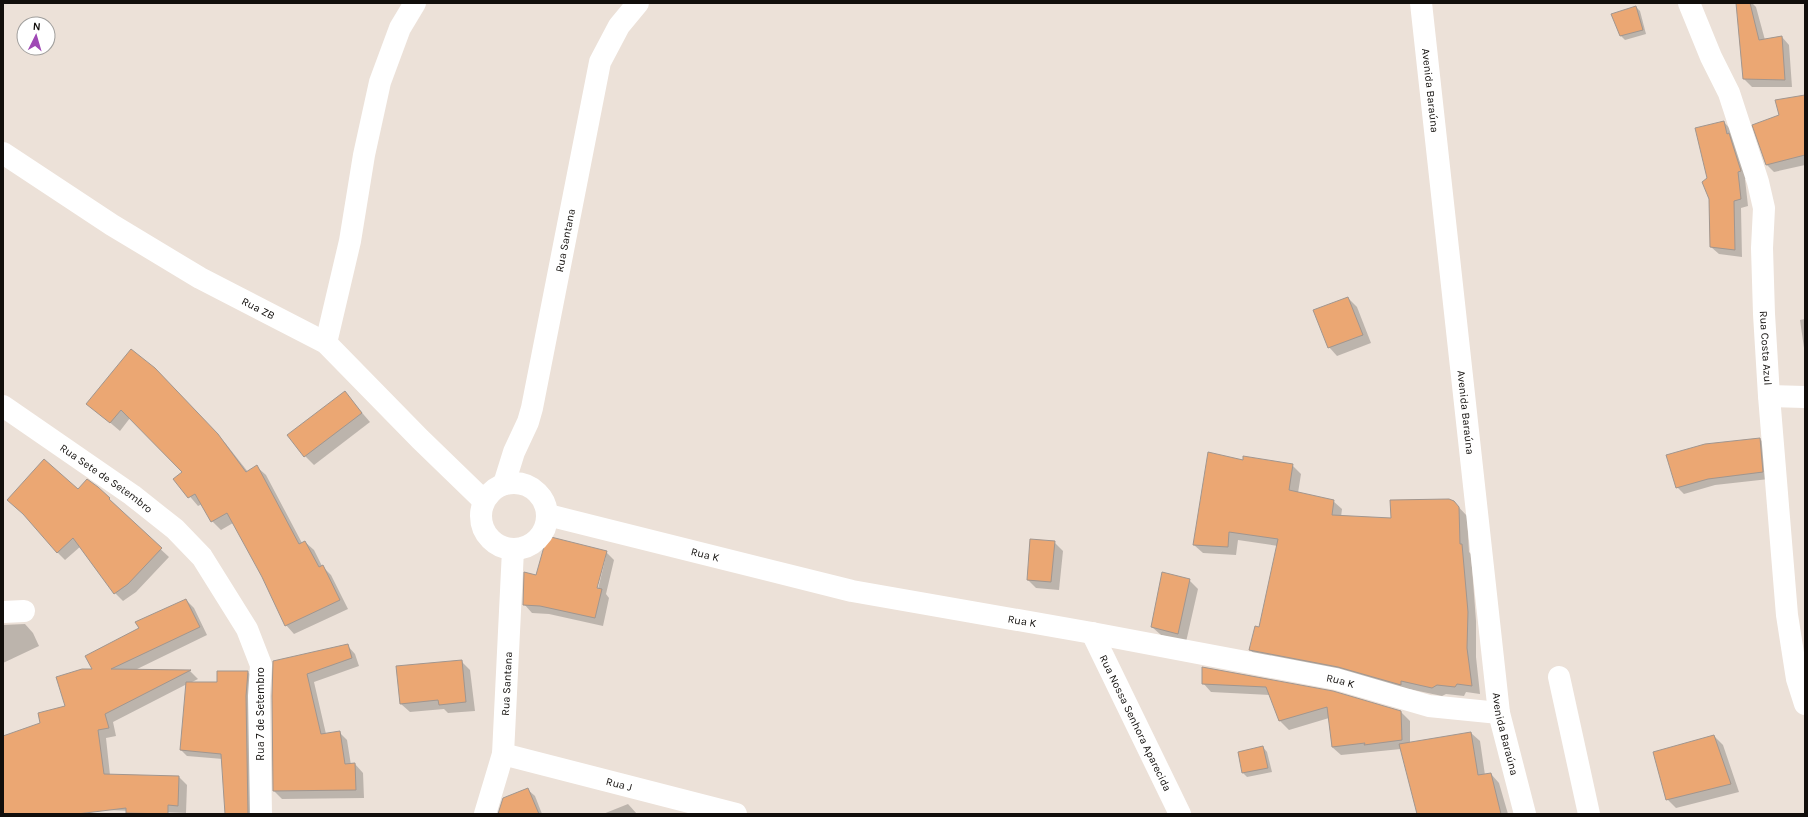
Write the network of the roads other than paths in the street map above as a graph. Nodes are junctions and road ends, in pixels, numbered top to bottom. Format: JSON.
{"nodes":[{"id":1,"x":415,"y":3,"type":"edge"},
{"id":2,"x":638,"y":3,"type":"edge"},
{"id":3,"x":1689,"y":3,"type":"edge"},
{"id":4,"x":1424,"y":5,"type":"edge"},
{"id":5,"x":3,"y":153,"type":"edge"},
{"id":6,"x":326,"y":343,"type":"junction"},
{"id":7,"x":1769,"y":396,"type":"junction"},
{"id":8,"x":1805,"y":397,"type":"edge"},
{"id":9,"x":3,"y":406,"type":"edge"},
{"id":10,"x":504,"y":484,"type":"junction"},
{"id":11,"x":484,"y":501,"type":"junction"},
{"id":12,"x":548,"y":515,"type":"junction"},
{"id":13,"x":513,"y":550,"type":"junction"},
{"id":14,"x":202,"y":557,"type":"joint"},
{"id":15,"x":24,"y":611,"type":"dead end"},
{"id":16,"x":3,"y":612,"type":"edge"},
{"id":17,"x":1092,"y":633,"type":"junction"},
{"id":18,"x":1559,"y":677,"type":"dead end"},
{"id":19,"x":1805,"y":704,"type":"edge"},
{"id":20,"x":1499,"y":713,"type":"junction"},
{"id":21,"x":502,"y":754,"type":"junction"},
{"id":22,"x":649,"y":792,"type":"junction"},
{"id":23,"x":261,"y":814,"type":"edge"},
{"id":24,"x":485,"y":814,"type":"edge"},
{"id":25,"x":659,"y":814,"type":"edge"},
{"id":26,"x":736,"y":814,"type":"edge"},
{"id":27,"x":1180,"y":814,"type":"edge"},
{"id":28,"x":1525,"y":814,"type":"edge"},
{"id":29,"x":1590,"y":814,"type":"edge"}],
"edges":[{"from":1,"to":6,"type":"street"},
{"from":2,"to":10,"type":"street","name":"Rua Santana"},
{"from":3,"to":7,"type":"street","name":"Rua Costa Azul"},
{"from":4,"to":20,"type":"street","name":"Avenida Baraúna"},
{"from":5,"to":6,"type":"street","name":"Rua ZB"},
{"from":6,"to":11,"type":"street","name":"Rua ZB"},
{"from":7,"to":8,"type":"street"},
{"from":7,"to":19,"type":"street","name":"Rua Costa Azul"},
{"from":9,"to":14,"type":"street","name":"Rua Sete de Setembro"},
{"from":10,"to":11,"type":"street"},
{"from":10,"to":12,"type":"street"},
{"from":11,"to":13,"type":"street"},
{"from":12,"to":13,"type":"street"},
{"from":12,"to":17,"type":"street","name":"Rua K"},
{"from":13,"to":21,"type":"street","name":"Rua Santana"},
{"from":14,"to":23,"type":"street","name":"Rua 7 de Setembro"},
{"from":15,"to":16,"type":"street"},
{"from":17,"to":20,"type":"street","name":"Rua K"},
{"from":17,"to":27,"type":"street","name":"Rua Nossa Senhora Aparecida"},
{"from":18,"to":29,"type":"street"},
{"from":20,"to":28,"type":"street","name":"Avenida Baraúna"},
{"from":21,"to":22,"type":"street","name":"Rua J"},
{"from":21,"to":24,"type":"street","name":"Rua Santana"},
{"from":22,"to":25,"type":"street"},
{"from":22,"to":26,"type":"street","name":"Rua J"}]}
